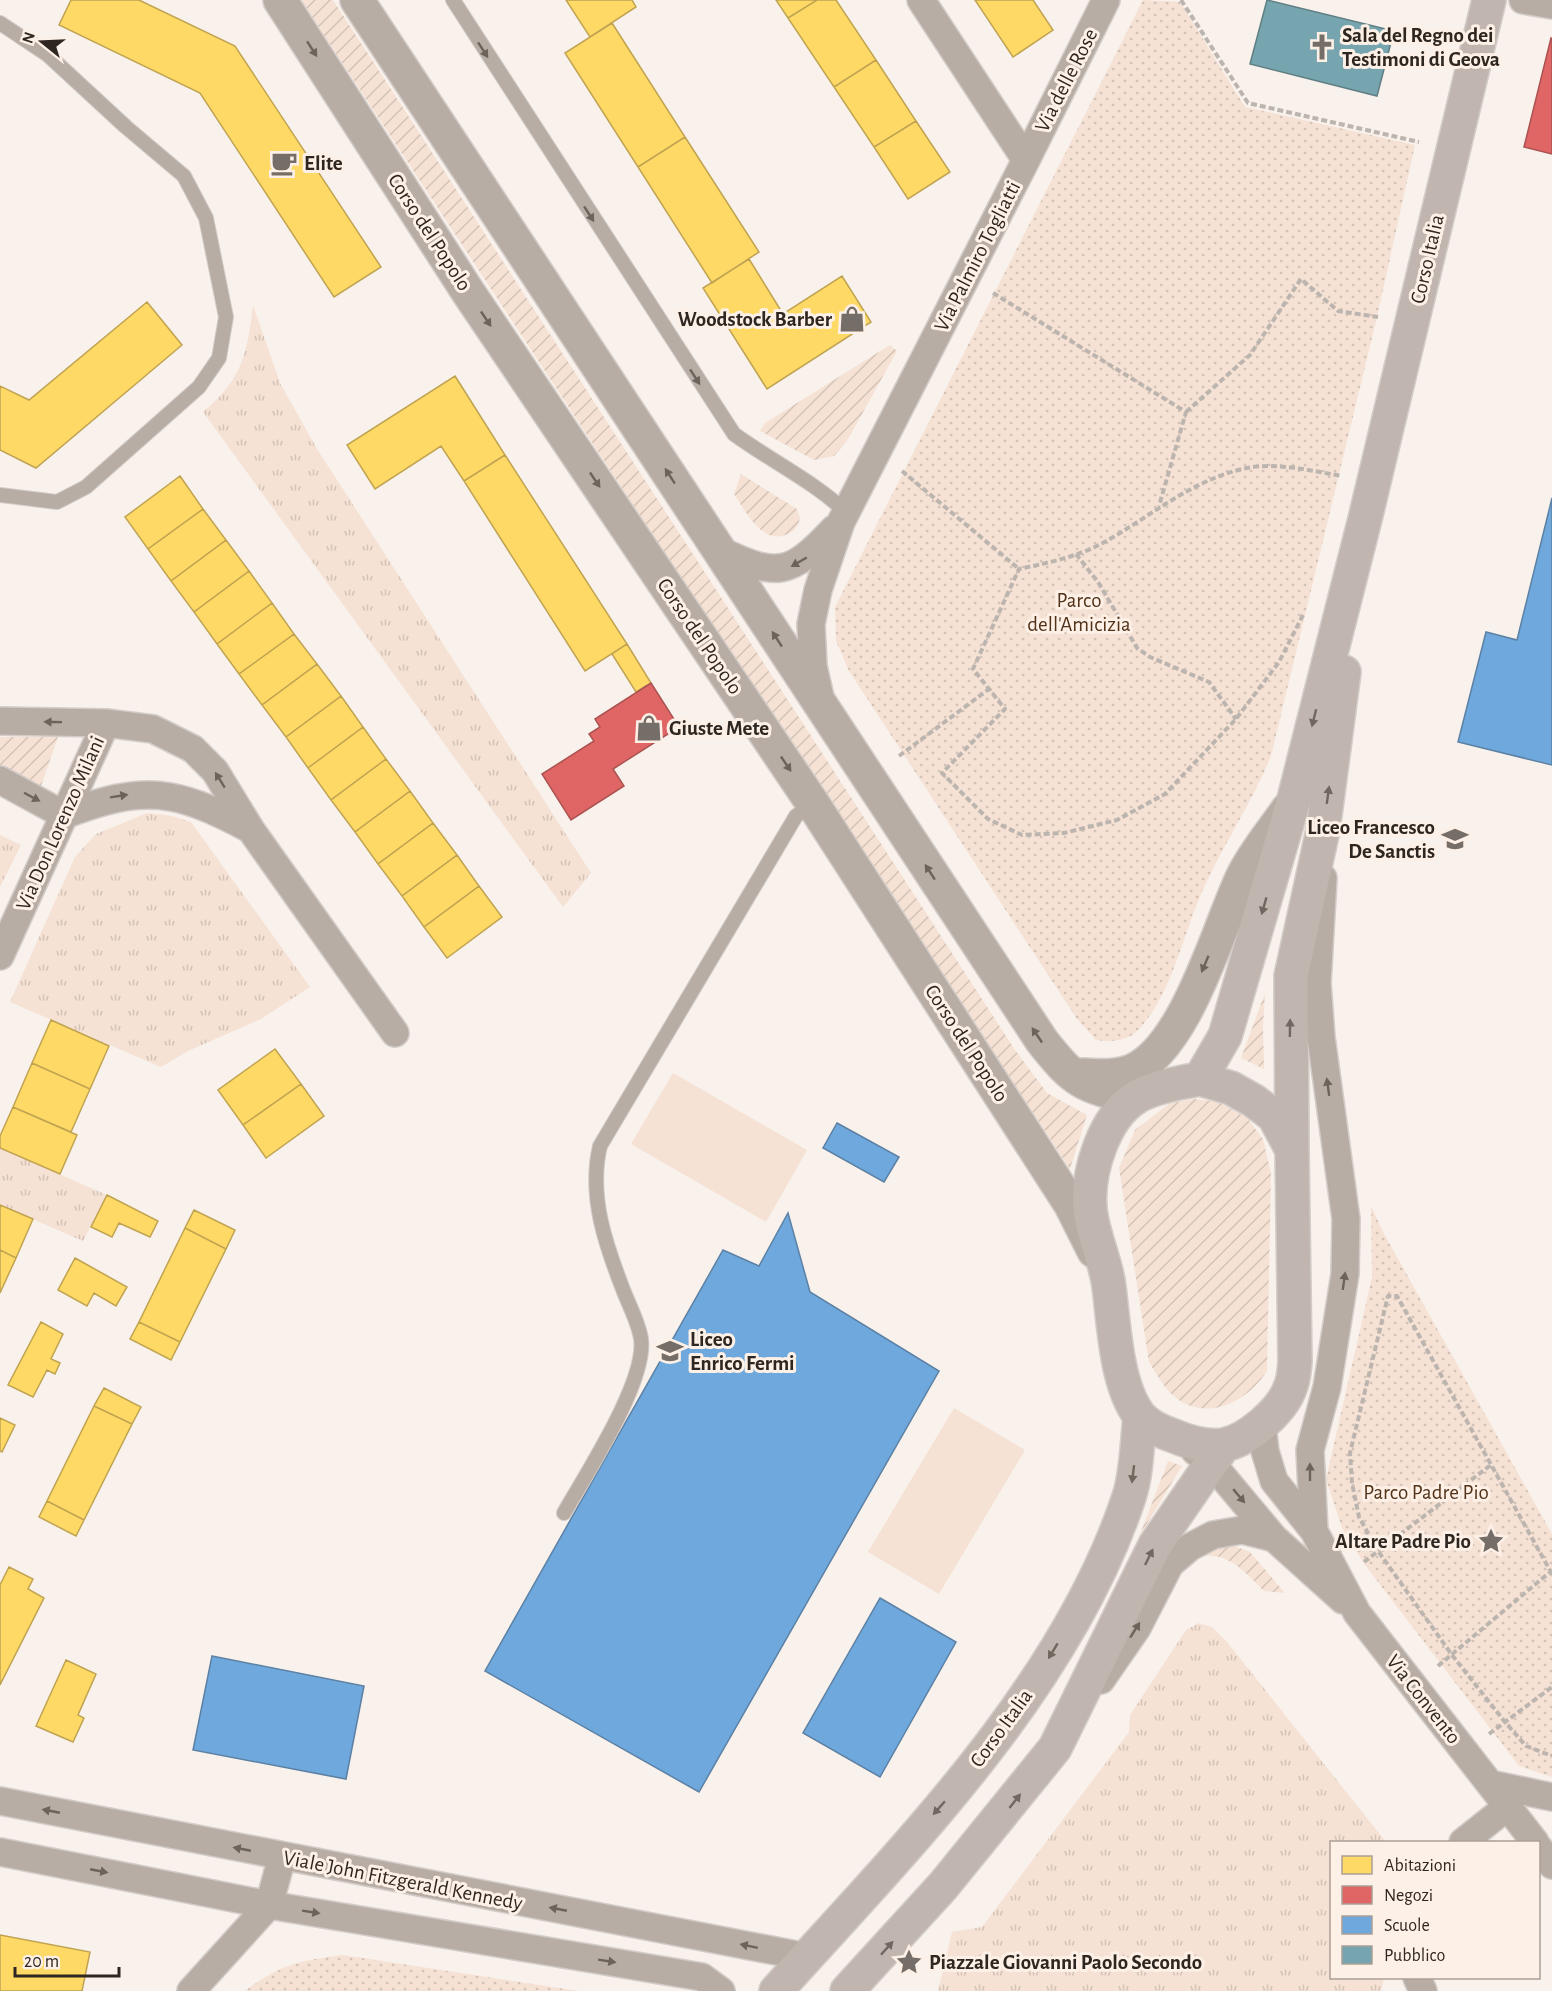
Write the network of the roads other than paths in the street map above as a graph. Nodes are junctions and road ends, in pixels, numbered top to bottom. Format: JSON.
{"nodes":[{"id":1,"x":280,"y":0,"type":"edge"},
{"id":2,"x":357,"y":0,"type":"edge"},
{"id":3,"x":453,"y":0,"type":"edge"},
{"id":4,"x":921,"y":0,"type":"edge"},
{"id":5,"x":1106,"y":0,"type":"edge"},
{"id":6,"x":1490,"y":0,"type":"edge"},
{"id":7,"x":1523,"y":0,"type":"edge"},
{"id":8,"x":1552,"y":5,"type":"edge"},
{"id":9,"x":0,"y":23,"type":"edge"},
{"id":10,"x":1026,"y":160,"type":"junction"},
{"id":11,"x":0,"y":495,"type":"edge"},
{"id":12,"x":844,"y":517,"type":"junction"},
{"id":13,"x":1365,"y":519,"type":"junction"},
{"id":14,"x":719,"y":550,"type":"junction"},
{"id":15,"x":821,"y":707,"type":"junction"},
{"id":16,"x":0,"y":721,"type":"edge"},
{"id":17,"x":106,"y":723,"type":"junction"},
{"id":18,"x":0,"y":780,"type":"edge"},
{"id":19,"x":1293,"y":803,"type":"junction"},
{"id":20,"x":813,"y":804,"type":"junction"},
{"id":21,"x":64,"y":814,"type":"junction"},
{"id":22,"x":251,"y":830,"type":"junction"},
{"id":23,"x":1323,"y":830,"type":"junction"},
{"id":24,"x":0,"y":956,"type":"edge"},
{"id":25,"x":395,"y":1033,"type":"dead end"},
{"id":26,"x":1068,"y":1074,"type":"junction"},
{"id":27,"x":1200,"y":1079,"type":"junction"},
{"id":28,"x":1135,"y":1098,"type":"junction"},
{"id":29,"x":1292,"y":1150,"type":"junction"},
{"id":30,"x":1108,"y":1280,"type":"junction"},
{"id":31,"x":1140,"y":1416,"type":"junction"},
{"id":32,"x":1262,"y":1425,"type":"junction"},
{"id":33,"x":1218,"y":1454,"type":"junction"},
{"id":34,"x":564,"y":1513,"type":"dead end"},
{"id":35,"x":1314,"y":1531,"type":"junction"},
{"id":36,"x":1274,"y":1538,"type":"junction"},
{"id":37,"x":1357,"y":1613,"type":"junction"},
{"id":38,"x":1055,"y":1748,"type":"junction"},
{"id":39,"x":1491,"y":1784,"type":"junction"},
{"id":40,"x":1552,"y":1797,"type":"edge"},
{"id":41,"x":0,"y":1801,"type":"edge"},
{"id":42,"x":1508,"y":1807,"type":"junction"},
{"id":43,"x":1464,"y":1841,"type":"edge"},
{"id":44,"x":1534,"y":1841,"type":"edge"},
{"id":45,"x":1540,"y":1848,"type":"edge"},
{"id":46,"x":0,"y":1852,"type":"edge"},
{"id":47,"x":282,"y":1857,"type":"junction"},
{"id":48,"x":1552,"y":1865,"type":"edge"},
{"id":49,"x":268,"y":1905,"type":"junction"},
{"id":50,"x":807,"y":1957,"type":"junction"},
{"id":51,"x":191,"y":1991,"type":"edge"},
{"id":52,"x":721,"y":1991,"type":"edge"},
{"id":53,"x":776,"y":1991,"type":"edge"},
{"id":54,"x":847,"y":1991,"type":"edge"}],
"edges":[{"from":1,"to":20,"type":"street","name":"Corso del Popolo","one_way":true},
{"from":14,"to":2,"type":"street","one_way":true},
{"from":3,"to":12,"type":"lane","one_way":true},
{"from":4,"to":10,"type":"street","name":"Via Palmiro Togliatti"},
{"from":5,"to":10,"type":"street","name":"Via delle Rose"},
{"from":6,"to":13,"type":"main road","name":"Corso Italia"},
{"from":7,"to":8,"type":"street"},
{"from":9,"to":11,"type":"lane"},
{"from":10,"to":12,"type":"street","name":"Via Palmiro Togliatti"},
{"from":12,"to":14,"type":"street","one_way":true},
{"from":12,"to":15,"type":"street"},
{"from":13,"to":19,"type":"main road","one_way":true},
{"from":23,"to":13,"type":"main road","one_way":true},
{"from":15,"to":14,"type":"street","one_way":true},
{"from":26,"to":15,"type":"street","one_way":true},
{"from":17,"to":16,"type":"street","one_way":true},
{"from":17,"to":21,"type":"street","name":"Via Don Lorenzo Milani"},
{"from":22,"to":17,"type":"street","one_way":true},
{"from":18,"to":21,"type":"street","one_way":true},
{"from":19,"to":26,"type":"street","one_way":true},
{"from":19,"to":27,"type":"main road","one_way":true},
{"from":20,"to":30,"type":"street","name":"Corso del Popolo"},
{"from":20,"to":34,"type":"lane"},
{"from":21,"to":22,"type":"street","one_way":true},
{"from":21,"to":24,"type":"street","name":"Via Don Lorenzo Milani"},
{"from":22,"to":25,"type":"street"},
{"from":29,"to":23,"type":"main road","one_way":true},
{"from":35,"to":23,"type":"street","one_way":true},
{"from":26,"to":28,"type":"street"},
{"from":27,"to":28,"type":"main road"},
{"from":27,"to":29,"type":"main road"},
{"from":28,"to":30,"type":"main road"},
{"from":29,"to":32,"type":"main road"},
{"from":30,"to":31,"type":"main road"},
{"from":31,"to":33,"type":"main road"},
{"from":31,"to":50,"type":"main road","name":"Corso Italia","one_way":true},
{"from":32,"to":33,"type":"main road"},
{"from":32,"to":35,"type":"street"},
{"from":33,"to":36,"type":"street","one_way":true},
{"from":38,"to":33,"type":"main road","one_way":true},
{"from":35,"to":37,"type":"street"},
{"from":36,"to":37,"type":"street"},
{"from":38,"to":36,"type":"street","one_way":true},
{"from":37,"to":39,"type":"street","name":"Via Convento"},
{"from":54,"to":38,"type":"main road","one_way":true},
{"from":39,"to":40,"type":"street"},
{"from":39,"to":42,"type":"street","name":"Via Convento"},
{"from":47,"to":41,"type":"street","name":"Viale John Fitzgerald Kennedy","one_way":true},
{"from":42,"to":43,"type":"street"},
{"from":42,"to":44,"type":"street","name":"Via Convento"},
{"from":45,"to":48,"type":"street"},
{"from":46,"to":49,"type":"street","name":"Viale John Fitzgerald Kennedy","one_way":true},
{"from":47,"to":49,"type":"street"},
{"from":50,"to":47,"type":"street","name":"Viale John Fitzgerald Kennedy","one_way":true},
{"from":49,"to":51,"type":"street"},
{"from":49,"to":52,"type":"street","name":"Viale John Fitzgerald Kennedy","one_way":true},
{"from":50,"to":53,"type":"main road","name":"Corso Italia"}]}
